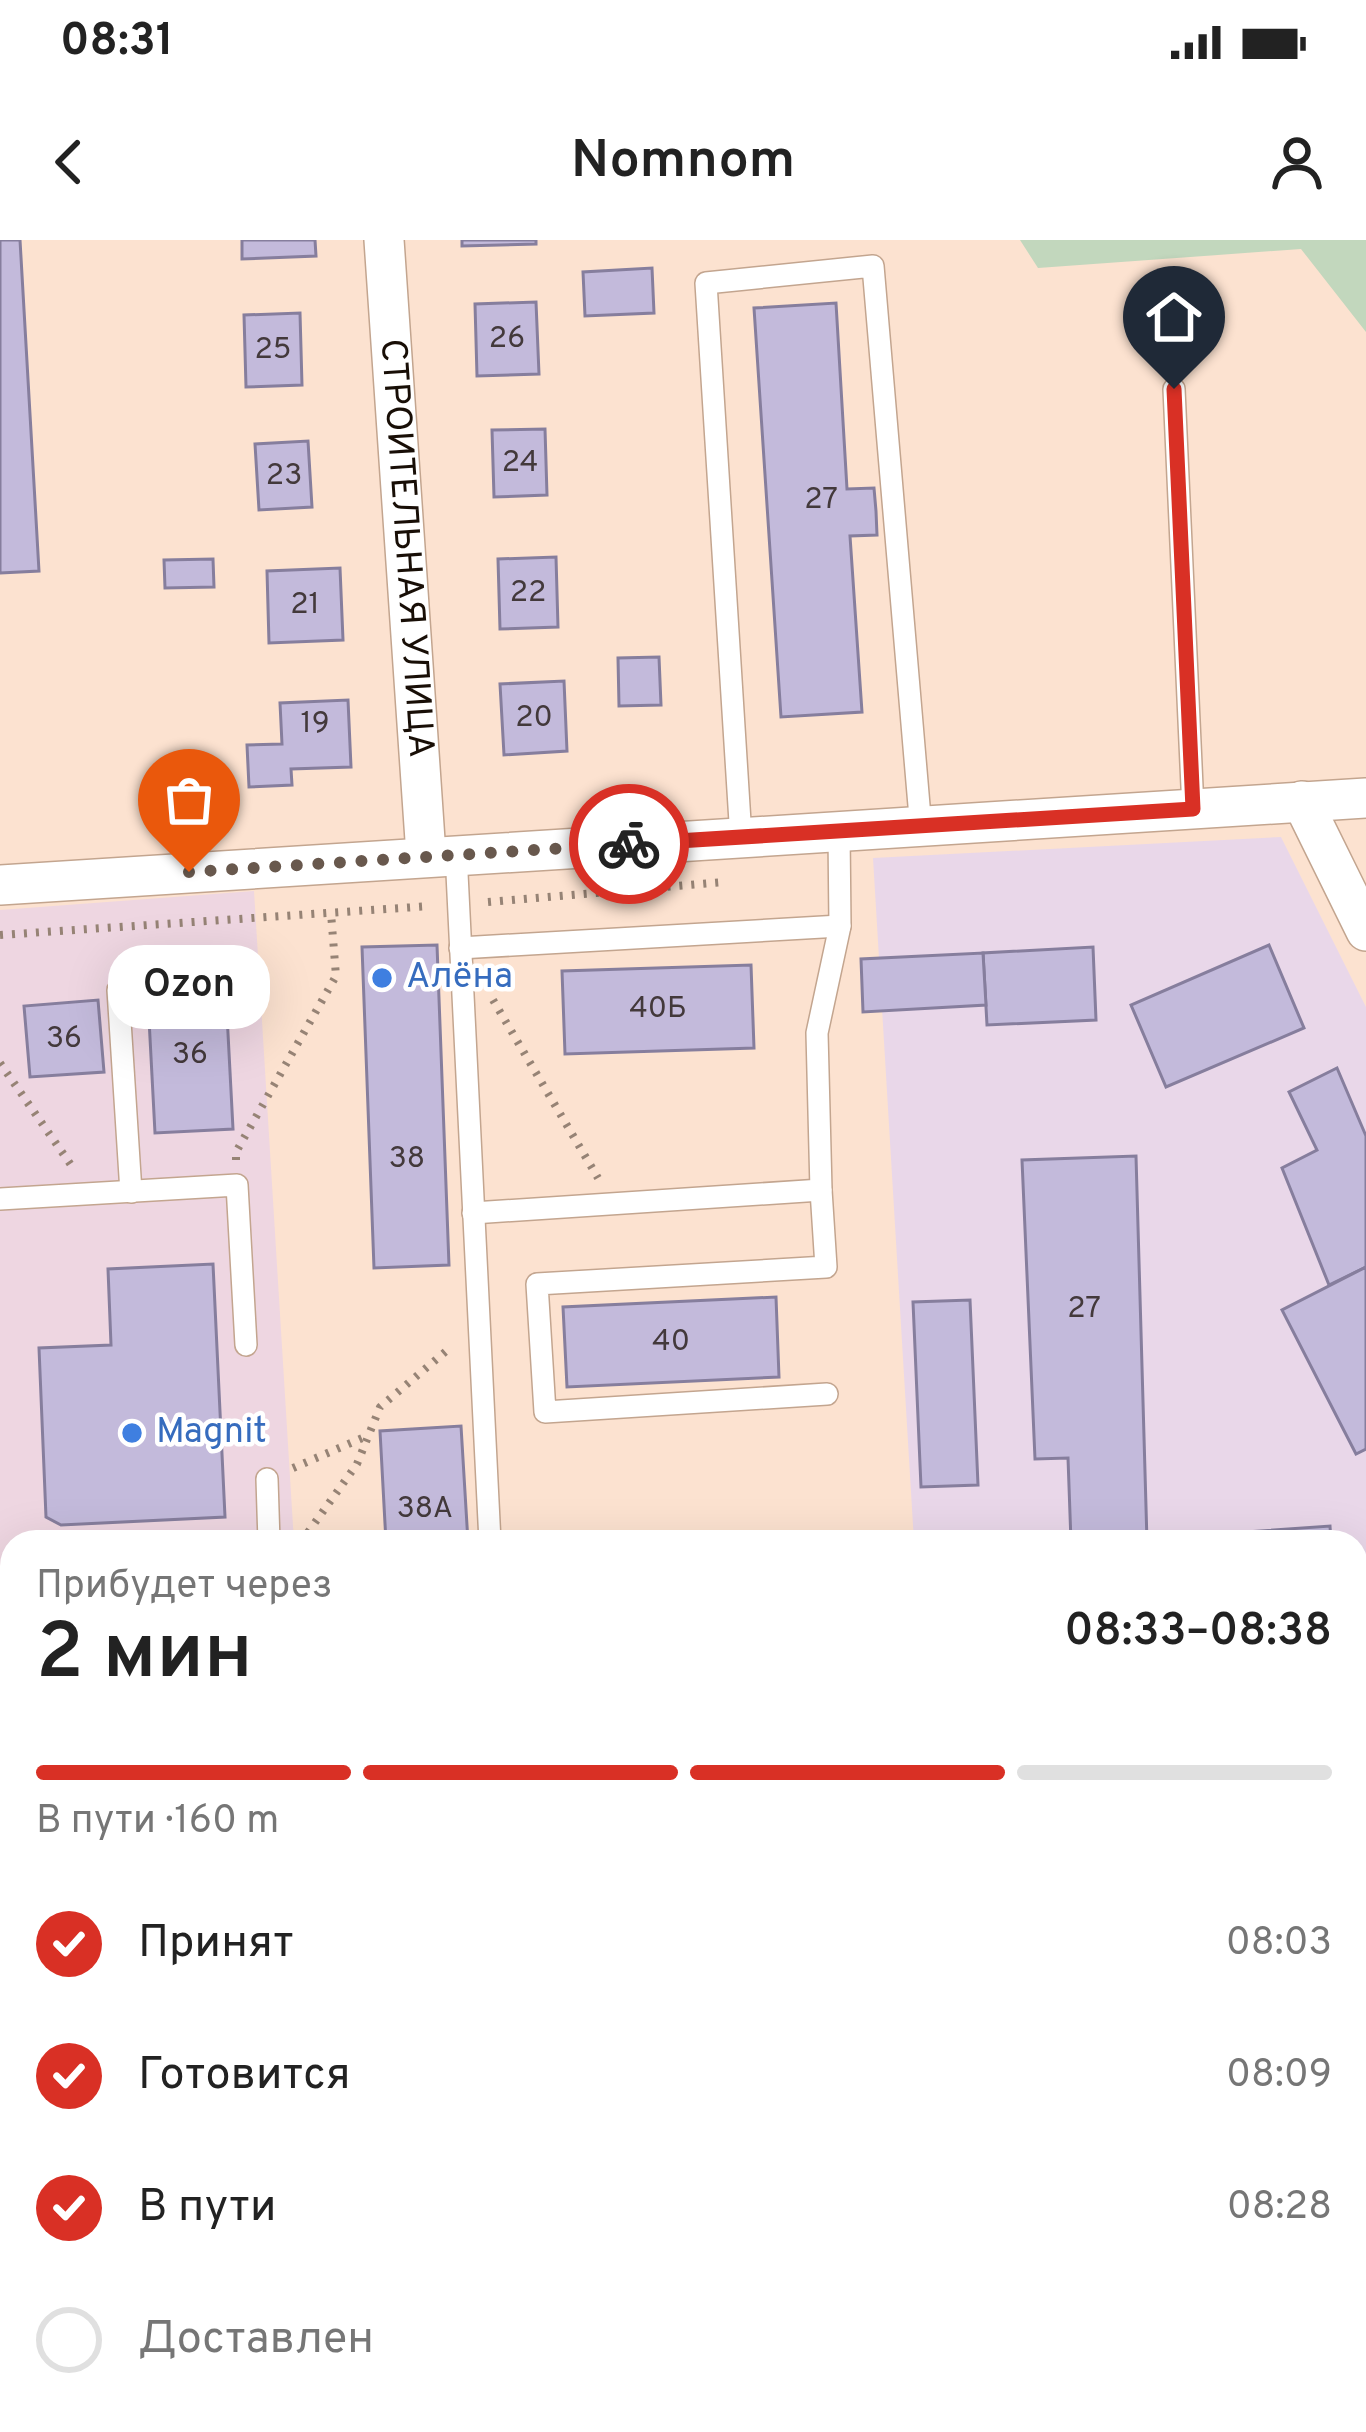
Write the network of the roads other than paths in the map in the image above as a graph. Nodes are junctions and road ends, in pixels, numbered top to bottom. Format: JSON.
{"nodes":[{"id":1,"x":384,"y":240,"type":"edge"},
{"id":2,"x":1174,"y":389,"type":"dead end"},
{"id":3,"x":1366,"y":798,"type":"edge"},
{"id":4,"x":1302,"y":801,"type":"junction"},
{"id":5,"x":1193,"y":809,"type":"junction"},
{"id":6,"x":921,"y":829,"type":"junction"},
{"id":7,"x":839,"y":833,"type":"junction"},
{"id":8,"x":742,"y":838,"type":"junction"},
{"id":9,"x":441,"y":854,"type":"junction"},
{"id":10,"x":0,"y":885,"type":"edge"},
{"id":11,"x":840,"y":926,"type":"junction"},
{"id":12,"x":1366,"y":931,"type":"edge"},
{"id":13,"x":460,"y":948,"type":"junction"},
{"id":14,"x":118,"y":989,"type":"dead end"},
{"id":15,"x":821,"y":1190,"type":"junction"},
{"id":16,"x":130,"y":1192,"type":"junction"},
{"id":17,"x":0,"y":1199,"type":"edge"},
{"id":18,"x":473,"y":1213,"type":"junction"},
{"id":19,"x":246,"y":1345,"type":"dead end"},
{"id":20,"x":826,"y":1394,"type":"dead end"},
{"id":21,"x":267,"y":1479,"type":"road end"},
{"id":22,"x":269,"y":1530,"type":"edge"},
{"id":23,"x":489,"y":1530,"type":"edge"}],
"edges":[{"from":1,"to":9,"type":"street","name":"СТРОИТЕЛЬНАЯ УЛИЦА"},
{"from":2,"to":5,"type":"lane"},
{"from":3,"to":4,"type":"street"},
{"from":4,"to":5,"type":"street"},
{"from":4,"to":12,"type":"street"},
{"from":5,"to":6,"type":"street"},
{"from":6,"to":7,"type":"street"},
{"from":6,"to":8,"type":"lane"},
{"from":7,"to":8,"type":"street"},
{"from":7,"to":11,"type":"lane"},
{"from":8,"to":9,"type":"street"},
{"from":9,"to":10,"type":"street"},
{"from":9,"to":13,"type":"lane"},
{"from":11,"to":13,"type":"lane"},
{"from":11,"to":15,"type":"lane"},
{"from":13,"to":18,"type":"lane"},
{"from":14,"to":16,"type":"lane"},
{"from":15,"to":18,"type":"lane"},
{"from":15,"to":20,"type":"lane"},
{"from":16,"to":17,"type":"lane"},
{"from":16,"to":19,"type":"lane"},
{"from":18,"to":23,"type":"lane"},
{"from":21,"to":22,"type":"lane"}]}
